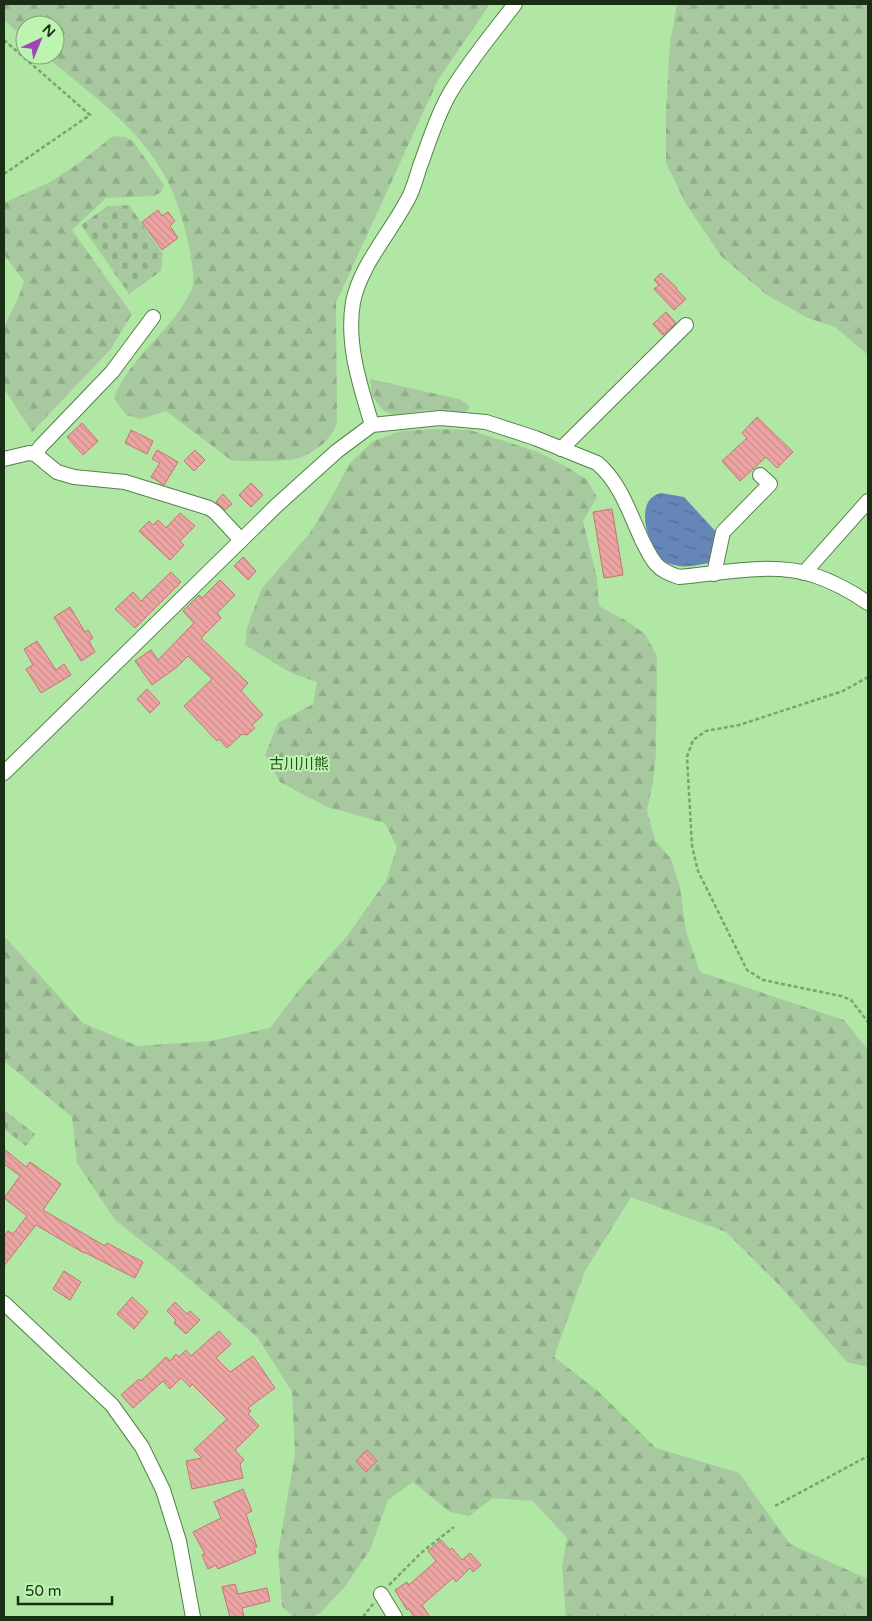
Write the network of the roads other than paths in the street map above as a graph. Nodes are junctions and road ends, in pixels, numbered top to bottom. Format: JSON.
{"nodes":[{"id":1,"x":515,"y":4,"type":"edge"},
{"id":2,"x":153,"y":317,"type":"dead end"},
{"id":3,"x":686,"y":325,"type":"dead end"},
{"id":4,"x":372,"y":425,"type":"junction"},
{"id":5,"x":561,"y":449,"type":"junction"},
{"id":6,"x":36,"y":454,"type":"junction"},
{"id":7,"x":4,"y":459,"type":"edge"},
{"id":8,"x":760,"y":475,"type":"dead end"},
{"id":9,"x":868,"y":501,"type":"edge"},
{"id":10,"x":241,"y":540,"type":"junction"},
{"id":11,"x":804,"y":573,"type":"junction"},
{"id":12,"x":714,"y":574,"type":"junction"},
{"id":13,"x":868,"y":602,"type":"edge"},
{"id":14,"x":4,"y":773,"type":"edge"},
{"id":15,"x":4,"y":1303,"type":"edge"},
{"id":16,"x":381,"y":1594,"type":"road end"},
{"id":17,"x":193,"y":1617,"type":"edge"},
{"id":18,"x":396,"y":1617,"type":"edge"}],
"edges":[{"from":1,"to":4,"type":"street"},
{"from":2,"to":6,"type":"street"},
{"from":3,"to":5,"type":"street"},
{"from":4,"to":5,"type":"street"},
{"from":4,"to":10,"type":"street"},
{"from":5,"to":12,"type":"street"},
{"from":6,"to":7,"type":"street"},
{"from":6,"to":10,"type":"street"},
{"from":8,"to":12,"type":"street"},
{"from":9,"to":11,"type":"street"},
{"from":10,"to":14,"type":"street"},
{"from":11,"to":12,"type":"street"},
{"from":11,"to":13,"type":"street"},
{"from":15,"to":17,"type":"street"},
{"from":16,"to":18,"type":"street"}]}
